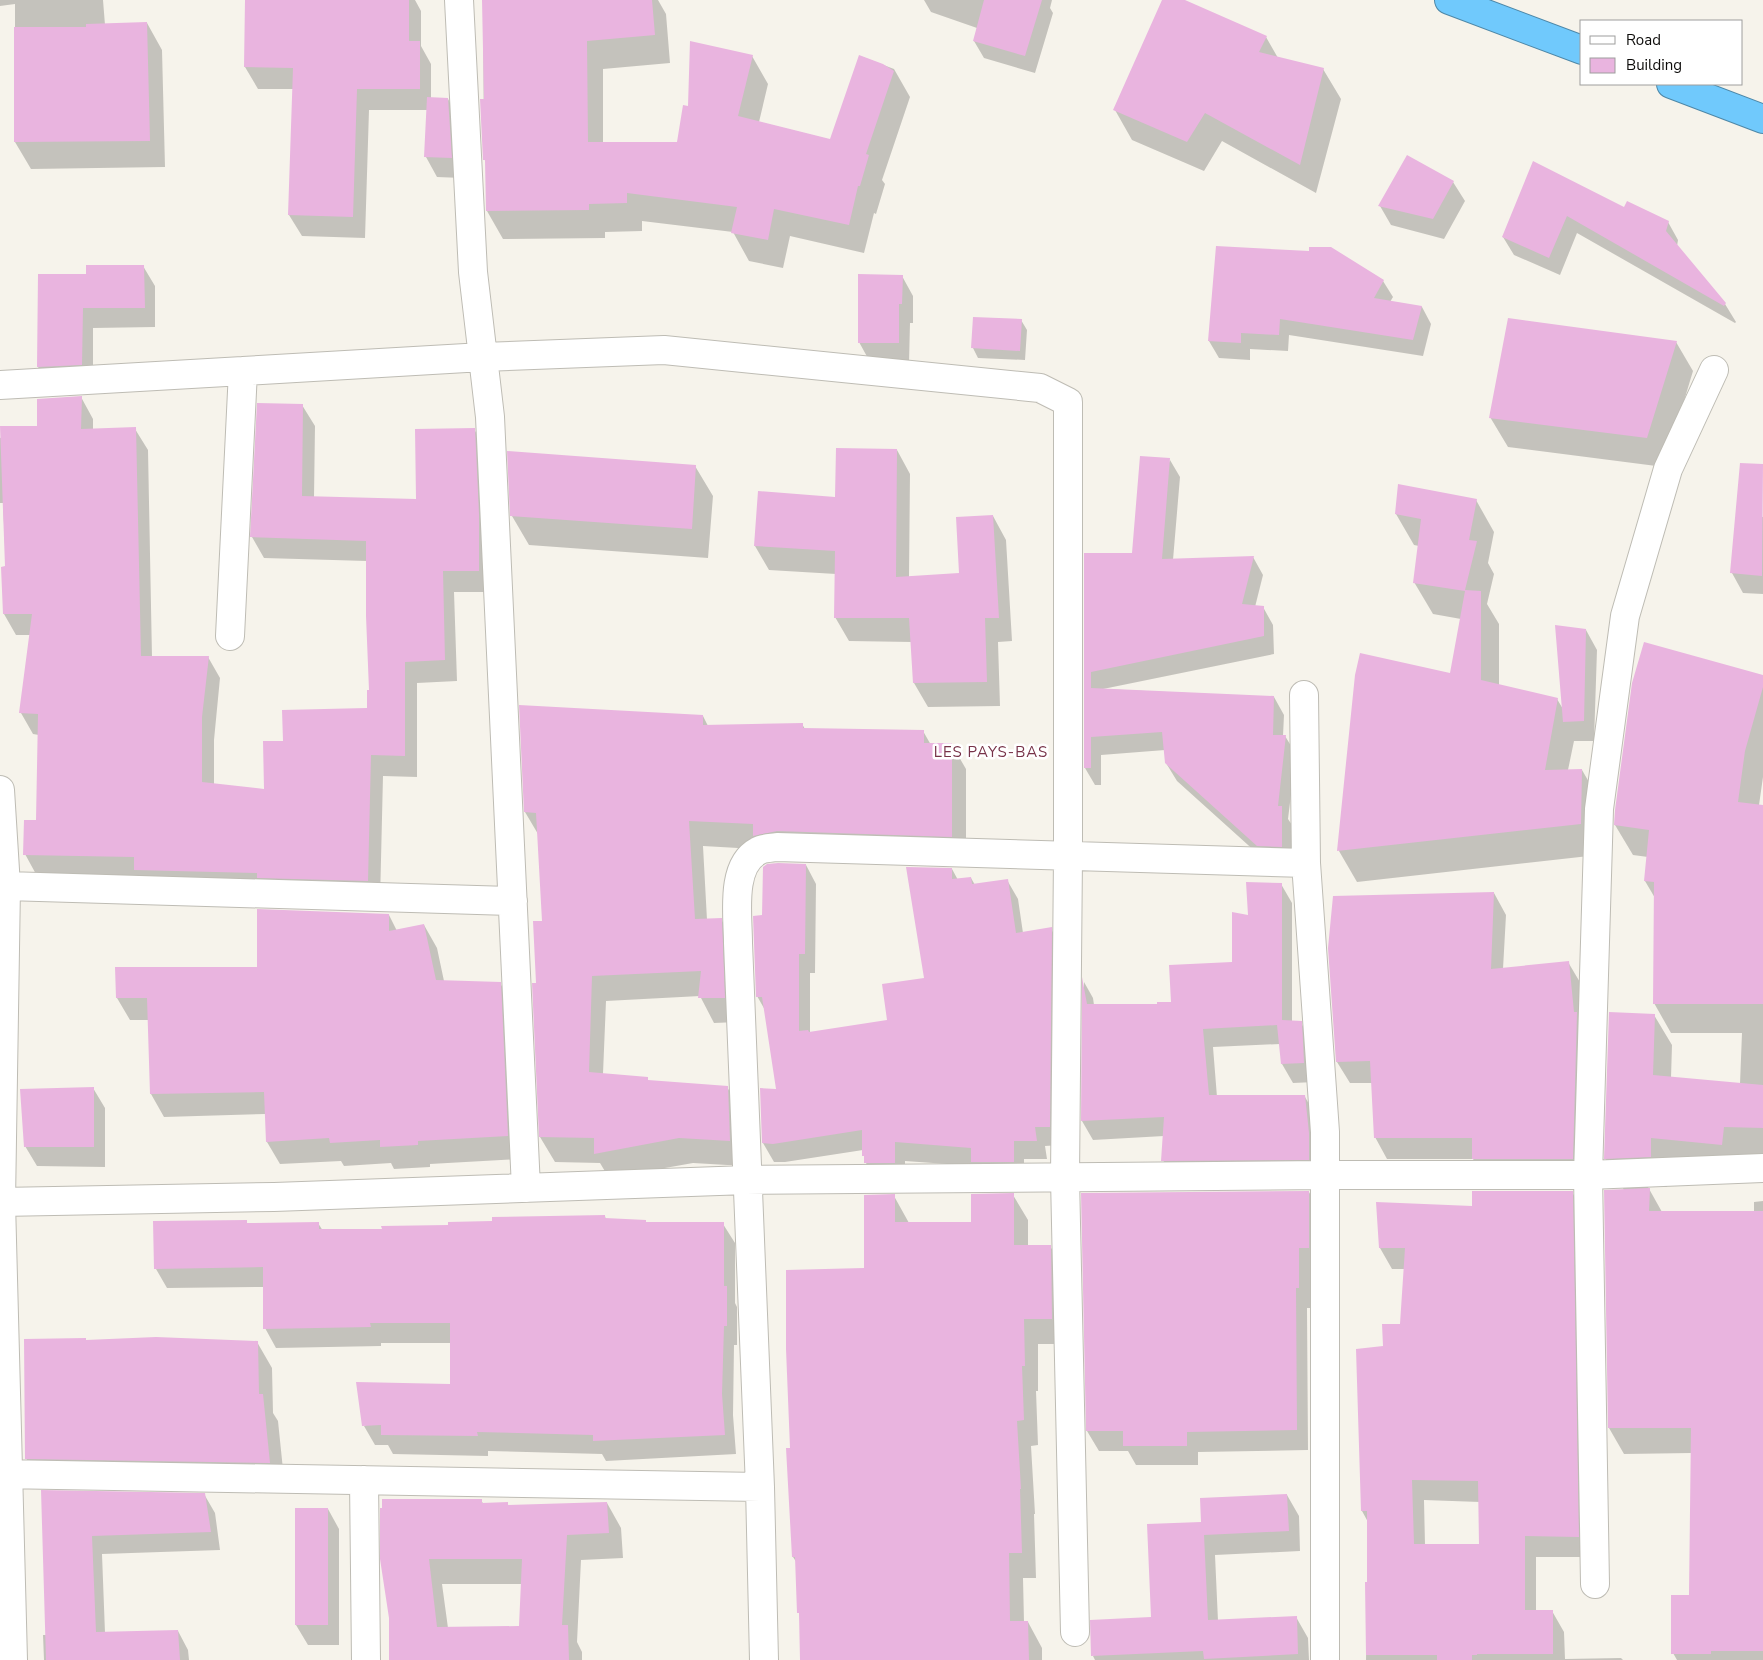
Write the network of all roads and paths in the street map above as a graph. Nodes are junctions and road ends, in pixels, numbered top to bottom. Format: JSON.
{"nodes":[{"id":1,"x":459,"y":0,"type":"edge"},
{"id":2,"x":1449,"y":0,"type":"edge"},
{"id":3,"x":1580,"y":49,"type":"edge"},
{"id":4,"x":1674,"y":85,"type":"edge"},
{"id":5,"x":1763,"y":119,"type":"edge"},
{"id":6,"x":483,"y":357,"type":"junction"},
{"id":7,"x":1714,"y":370,"type":"dead end"},
{"id":8,"x":243,"y":371,"type":"junction"},
{"id":9,"x":0,"y":384,"type":"edge"},
{"id":10,"x":230,"y":636,"type":"dead end"},
{"id":11,"x":1304,"y":695,"type":"dead end"},
{"id":12,"x":0,"y":790,"type":"edge"},
{"id":13,"x":1068,"y":856,"type":"junction"},
{"id":14,"x":1306,"y":863,"type":"junction"},
{"id":15,"x":6,"y":886,"type":"junction"},
{"id":16,"x":512,"y":901,"type":"junction"},
{"id":17,"x":1763,"y":1168,"type":"edge"},
{"id":18,"x":1326,"y":1175,"type":"junction"},
{"id":19,"x":1588,"y":1175,"type":"junction"},
{"id":20,"x":1065,"y":1178,"type":"junction"},
{"id":21,"x":747,"y":1180,"type":"junction"},
{"id":22,"x":526,"y":1188,"type":"junction"},
{"id":23,"x":1,"y":1202,"type":"edge"},
{"id":24,"x":4,"y":1474,"type":"edge"},
{"id":25,"x":364,"y":1480,"type":"junction"},
{"id":26,"x":760,"y":1487,"type":"junction"},
{"id":27,"x":1595,"y":1584,"type":"dead end"},
{"id":28,"x":1075,"y":1632,"type":"dead end"},
{"id":29,"x":13,"y":1660,"type":"edge"},
{"id":30,"x":366,"y":1660,"type":"edge"},
{"id":31,"x":764,"y":1660,"type":"edge"},
{"id":32,"x":1324,"y":1660,"type":"edge"}],
"edges":[{"from":1,"to":6,"type":"street"},
{"from":2,"to":3,"type":"highway"},
{"from":4,"to":5,"type":"highway"},
{"from":6,"to":8,"type":"street"},
{"from":6,"to":13,"type":"street"},
{"from":6,"to":16,"type":"street"},
{"from":7,"to":19,"type":"street"},
{"from":8,"to":9,"type":"street"},
{"from":8,"to":10,"type":"street"},
{"from":11,"to":14,"type":"street"},
{"from":12,"to":15,"type":"street"},
{"from":13,"to":14,"type":"street"},
{"from":13,"to":20,"type":"street"},
{"from":13,"to":21,"type":"street"},
{"from":14,"to":18,"type":"street"},
{"from":15,"to":16,"type":"street"},
{"from":15,"to":23,"type":"street"},
{"from":16,"to":22,"type":"street"},
{"from":17,"to":19,"type":"street"},
{"from":18,"to":19,"type":"street"},
{"from":18,"to":20,"type":"street"},
{"from":18,"to":32,"type":"street"},
{"from":19,"to":27,"type":"street"},
{"from":20,"to":21,"type":"street"},
{"from":20,"to":28,"type":"street"},
{"from":21,"to":22,"type":"street"},
{"from":21,"to":26,"type":"street"},
{"from":22,"to":23,"type":"street"},
{"from":23,"to":24,"type":"street"},
{"from":24,"to":25,"type":"street"},
{"from":24,"to":29,"type":"street"},
{"from":25,"to":26,"type":"street"},
{"from":25,"to":30,"type":"street"},
{"from":26,"to":31,"type":"street"}]}
